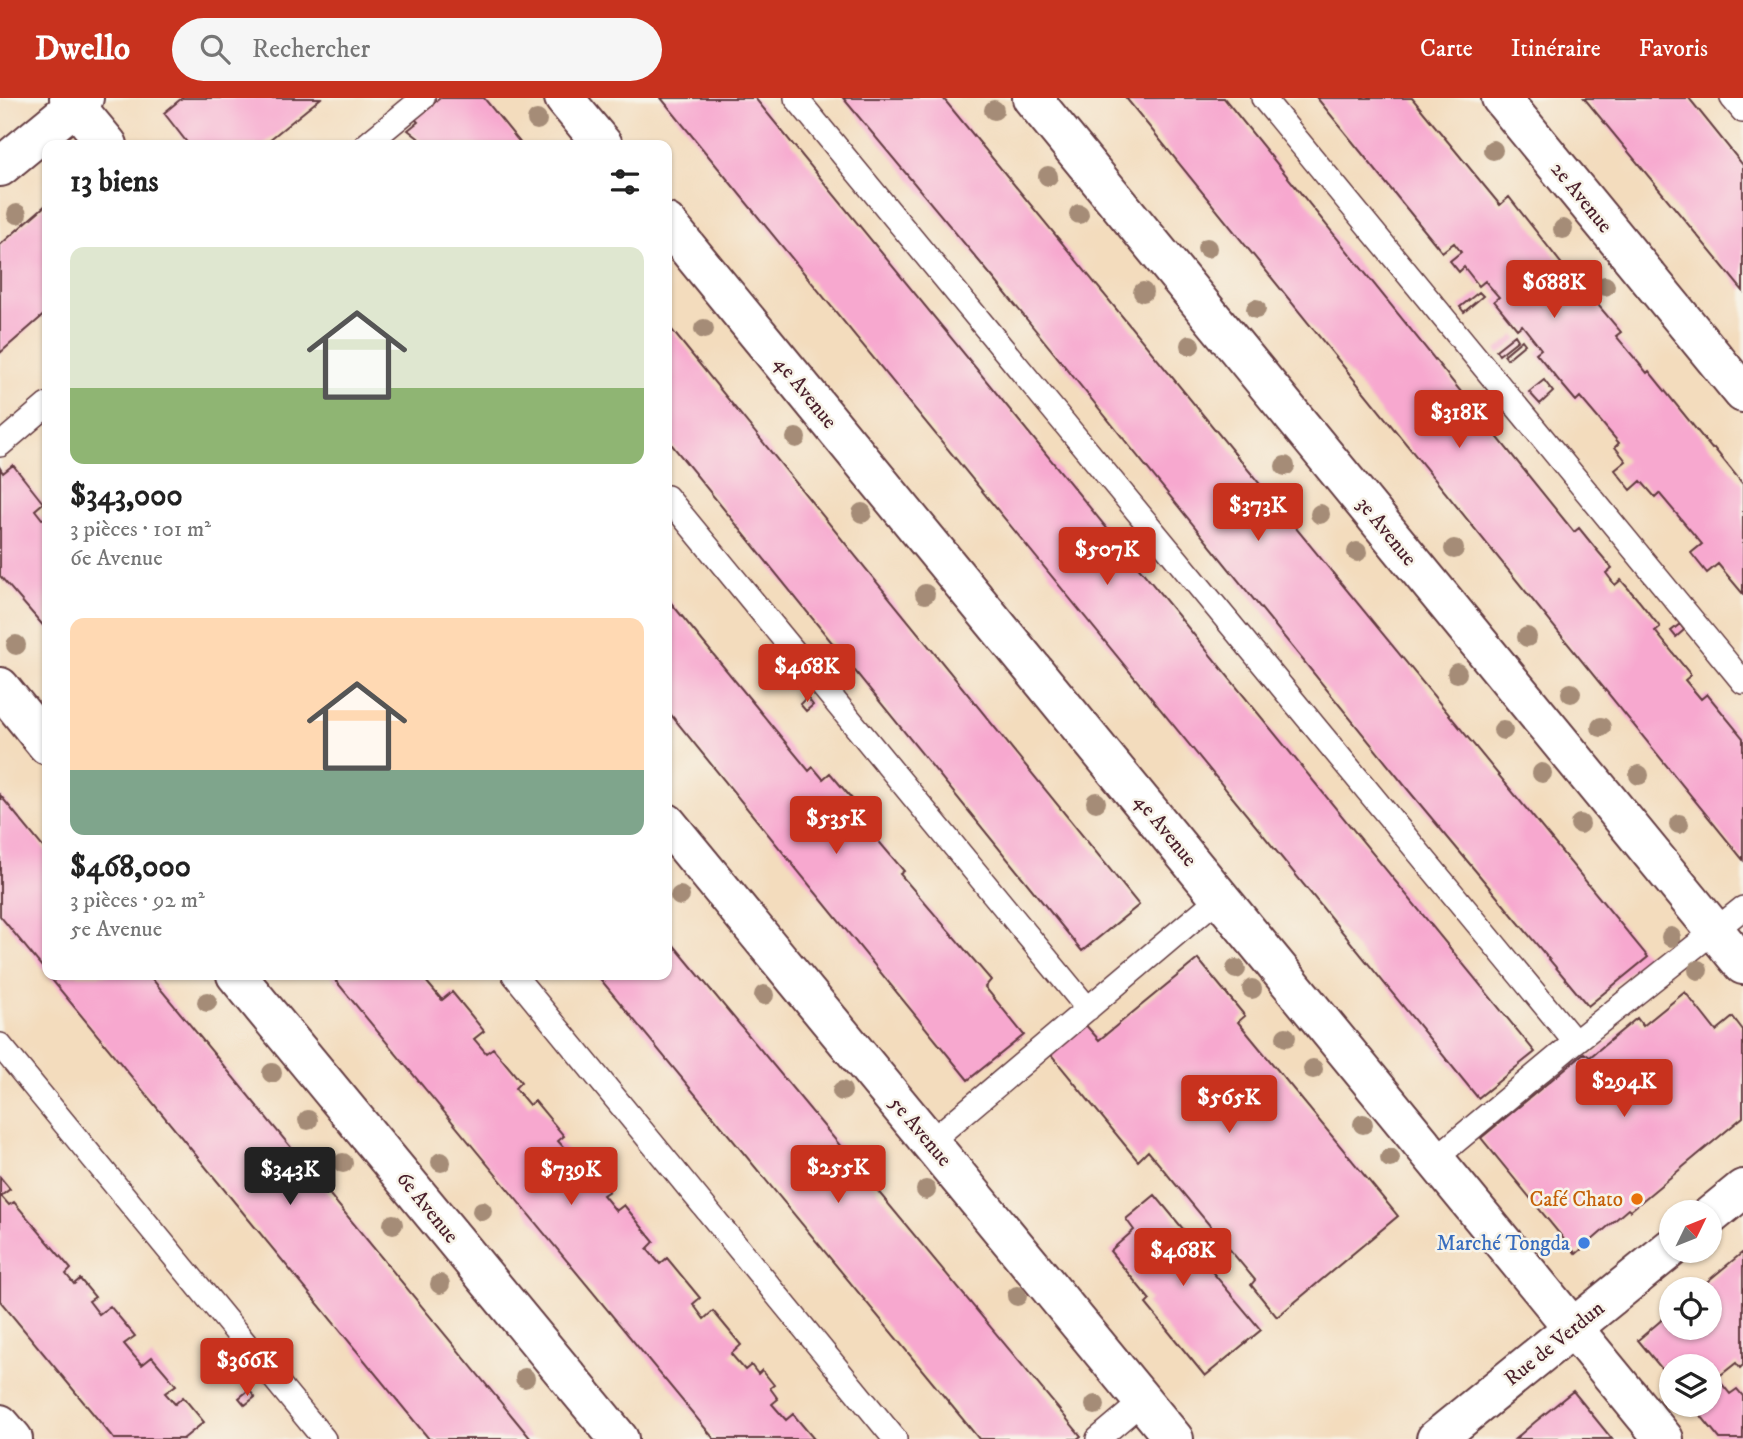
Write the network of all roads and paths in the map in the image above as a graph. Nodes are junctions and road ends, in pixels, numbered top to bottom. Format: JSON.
{"nodes":[{"id":1,"x":424,"y":98,"type":"edge"},
{"id":2,"x":564,"y":98,"type":"edge"},
{"id":3,"x":796,"y":98,"type":"edge"},
{"id":4,"x":1032,"y":98,"type":"edge"},
{"id":5,"x":1263,"y":98,"type":"edge"},
{"id":6,"x":1501,"y":98,"type":"edge"},
{"id":7,"x":1732,"y":98,"type":"edge"},
{"id":8,"x":76,"y":100,"type":"edge"},
{"id":9,"x":1743,"y":111,"type":"edge"},
{"id":10,"x":104,"y":140,"type":"edge"},
{"id":11,"x":375,"y":140,"type":"edge"},
{"id":12,"x":599,"y":140,"type":"edge"},
{"id":13,"x":0,"y":167,"type":"edge"},
{"id":14,"x":672,"y":229,"type":"edge"},
{"id":15,"x":1743,"y":393,"type":"edge"},
{"id":16,"x":42,"y":410,"type":"edge"},
{"id":17,"x":0,"y":445,"type":"edge"},
{"id":18,"x":672,"y":503,"type":"edge"},
{"id":19,"x":1743,"y":682,"type":"edge"},
{"id":20,"x":0,"y":687,"type":"edge"},
{"id":21,"x":42,"y":739,"type":"edge"},
{"id":22,"x":672,"y":829,"type":"edge"},
{"id":23,"x":1221,"y":896,"type":"junction"},
{"id":24,"x":1729,"y":919,"type":"edge"},
{"id":25,"x":1743,"y":965,"type":"edge"},
{"id":26,"x":240,"y":980,"type":"edge"},
{"id":27,"x":518,"y":980,"type":"edge"},
{"id":28,"x":1088,"y":1009,"type":"junction"},
{"id":29,"x":1575,"y":1042,"type":"junction"},
{"id":30,"x":0,"y":1045,"type":"edge"},
{"id":31,"x":930,"y":1142,"type":"junction"},
{"id":32,"x":1436,"y":1158,"type":"junction"},
{"id":33,"x":1743,"y":1189,"type":"edge"},
{"id":34,"x":1722,"y":1206,"type":"edge"},
{"id":35,"x":1659,"y":1258,"type":"edge"},
{"id":36,"x":1573,"y":1328,"type":"junction"},
{"id":37,"x":1143,"y":1401,"type":"junction"},
{"id":38,"x":0,"y":1424,"type":"edge"},
{"id":39,"x":13,"y":1439,"type":"edge"},
{"id":40,"x":324,"y":1439,"type":"edge"},
{"id":41,"x":619,"y":1439,"type":"edge"},
{"id":42,"x":895,"y":1439,"type":"edge"},
{"id":43,"x":1098,"y":1439,"type":"edge"},
{"id":44,"x":1174,"y":1439,"type":"edge"},
{"id":45,"x":1436,"y":1439,"type":"edge"},
{"id":46,"x":1664,"y":1439,"type":"edge"}],
"edges":[{"from":1,"to":11,"type":"lane"},
{"from":2,"to":12,"type":"street"},
{"from":3,"to":29,"type":"lane"},
{"from":4,"to":24,"type":"street","name":"3e Avenue"},
{"from":5,"to":19,"type":"lane"},
{"from":6,"to":15,"type":"street","name":"2e Avenue"},
{"from":7,"to":9,"type":"lane"},
{"from":8,"to":10,"type":"street"},
{"from":8,"to":13,"type":"street"},
{"from":14,"to":23,"type":"street","name":"4e Avenue"},
{"from":16,"to":17,"type":"lane"},
{"from":18,"to":28,"type":"lane"},
{"from":20,"to":21,"type":"street"},
{"from":22,"to":31,"type":"street","name":"5e Avenue"},
{"from":23,"to":28,"type":"lane"},
{"from":23,"to":32,"type":"street","name":"4e Avenue"},
{"from":24,"to":25,"type":"street","name":"3e Avenue"},
{"from":24,"to":29,"type":"lane"},
{"from":26,"to":41,"type":"street","name":"6e Avenue"},
{"from":27,"to":42,"type":"lane"},
{"from":28,"to":31,"type":"lane"},
{"from":29,"to":32,"type":"lane"},
{"from":30,"to":40,"type":"lane"},
{"from":31,"to":37,"type":"street","name":"5e Avenue"},
{"from":32,"to":36,"type":"street","name":"4e Avenue"},
{"from":33,"to":34,"type":"street"},
{"from":35,"to":36,"type":"street","name":"Rue de Verdun"},
{"from":36,"to":45,"type":"street","name":"Rue de Verdun"},
{"from":36,"to":46,"type":"street","name":"4e Avenue"},
{"from":37,"to":43,"type":"lane"},
{"from":37,"to":44,"type":"street","name":"5e Avenue"},
{"from":38,"to":39,"type":"street"}]}
